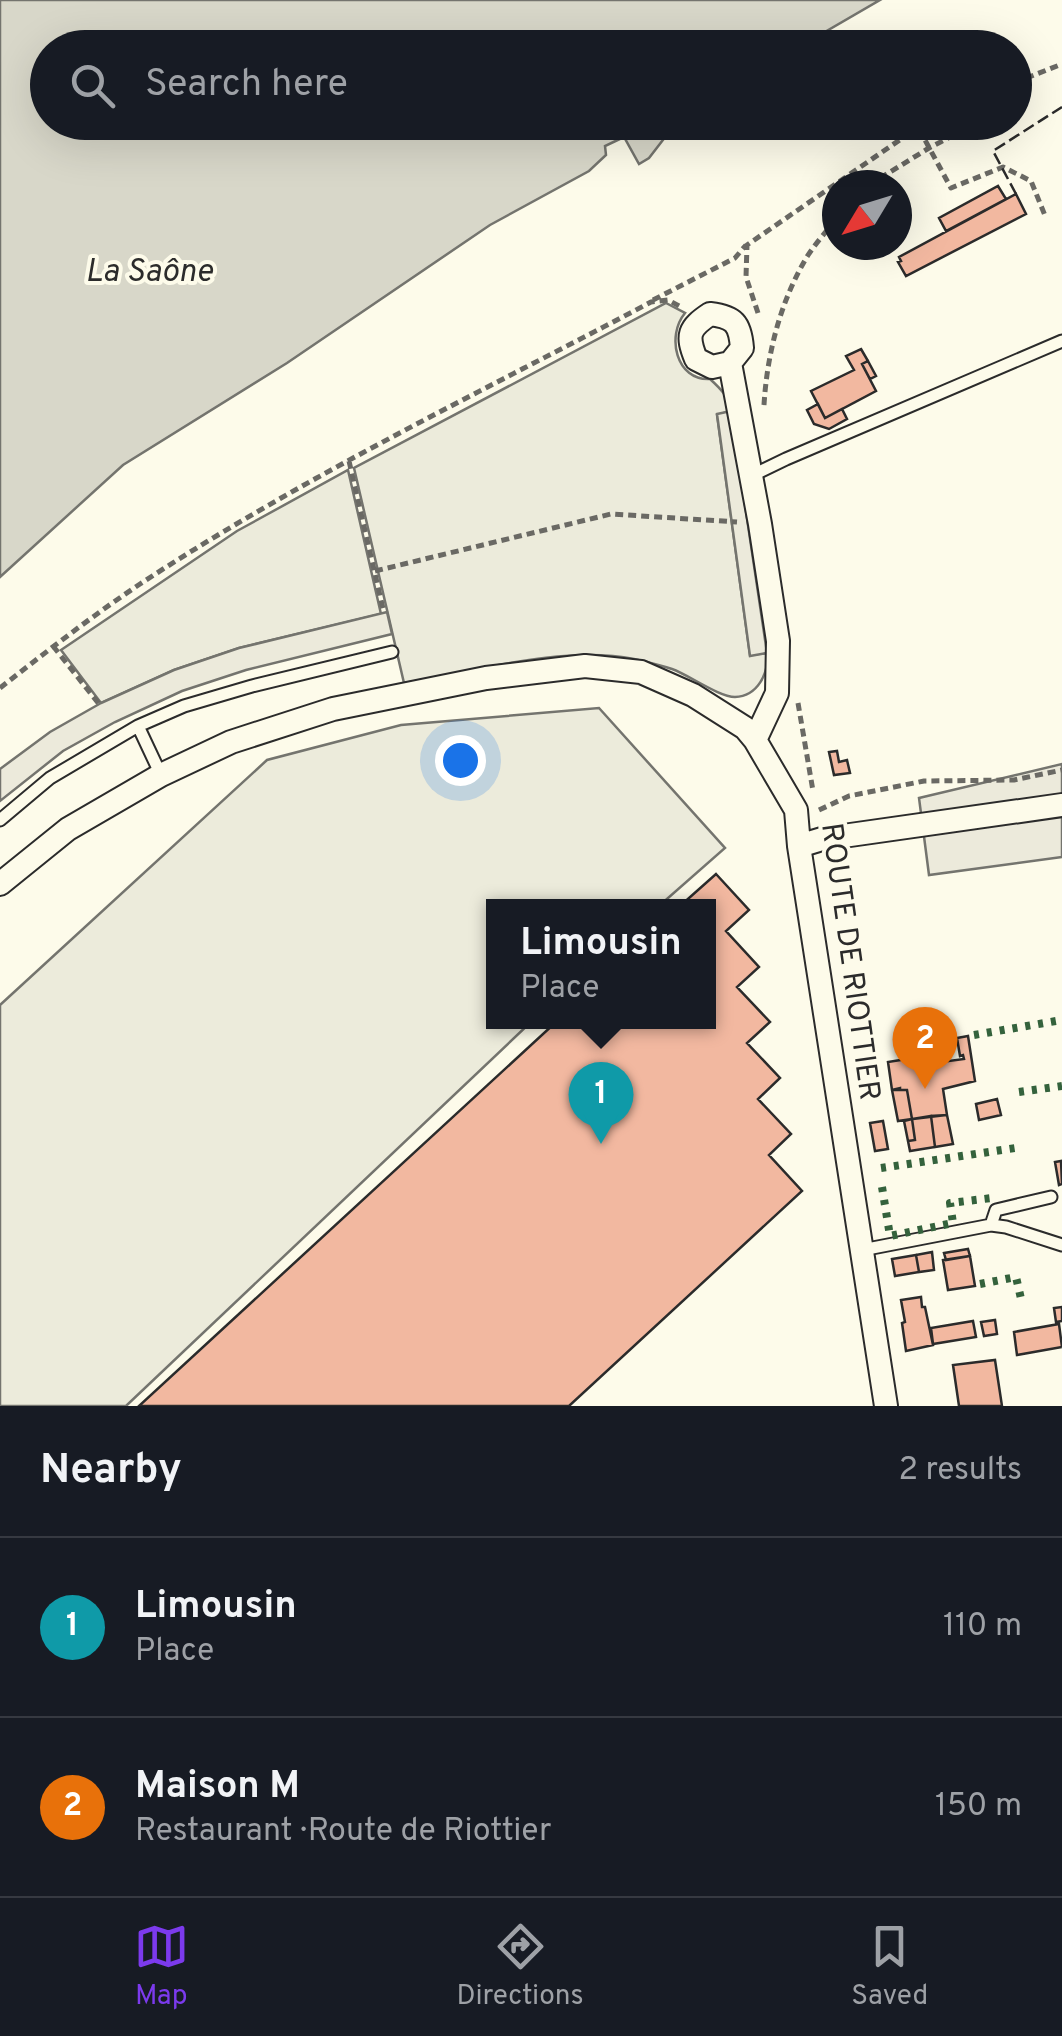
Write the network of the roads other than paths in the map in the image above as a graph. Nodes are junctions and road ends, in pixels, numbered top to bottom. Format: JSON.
{"nodes":[{"id":1,"x":1062,"y":341,"type":"edge"},
{"id":2,"x":736,"y":356,"type":"junction"},
{"id":3,"x":751,"y":476,"type":"junction"},
{"id":4,"x":392,"y":652,"type":"dead end"},
{"id":5,"x":138,"y":726,"type":"junction"},
{"id":6,"x":755,"y":740,"type":"junction"},
{"id":7,"x":162,"y":775,"type":"junction"},
{"id":8,"x":1062,"y":805,"type":"edge"},
{"id":9,"x":0,"y":820,"type":"edge"},
{"id":10,"x":799,"y":846,"type":"junction"},
{"id":11,"x":0,"y":884,"type":"edge"},
{"id":12,"x":1051,"y":1197,"type":"dead end"},
{"id":13,"x":991,"y":1225,"type":"junction"},
{"id":14,"x":1062,"y":1245,"type":"edge"},
{"id":15,"x":862,"y":1250,"type":"junction"},
{"id":16,"x":886,"y":1406,"type":"edge"}],
"edges":[{"from":1,"to":3,"type":"lane"},
{"from":2,"to":2,"type":"street"},
{"from":2,"to":3,"type":"street"},
{"from":3,"to":6,"type":"street"},
{"from":4,"to":5,"type":"lane"},
{"from":5,"to":7,"type":"lane"},
{"from":5,"to":9,"type":"lane"},
{"from":6,"to":7,"type":"street"},
{"from":6,"to":10,"type":"street","name":"ROUTE DE RIOTTIER"},
{"from":7,"to":11,"type":"street"},
{"from":8,"to":10,"type":"street"},
{"from":10,"to":15,"type":"street","name":"ROUTE DE RIOTTIER"},
{"from":12,"to":13,"type":"lane"},
{"from":13,"to":14,"type":"lane"},
{"from":13,"to":15,"type":"lane"},
{"from":15,"to":16,"type":"street","name":"ROUTE DE RIOTTIER"}]}
